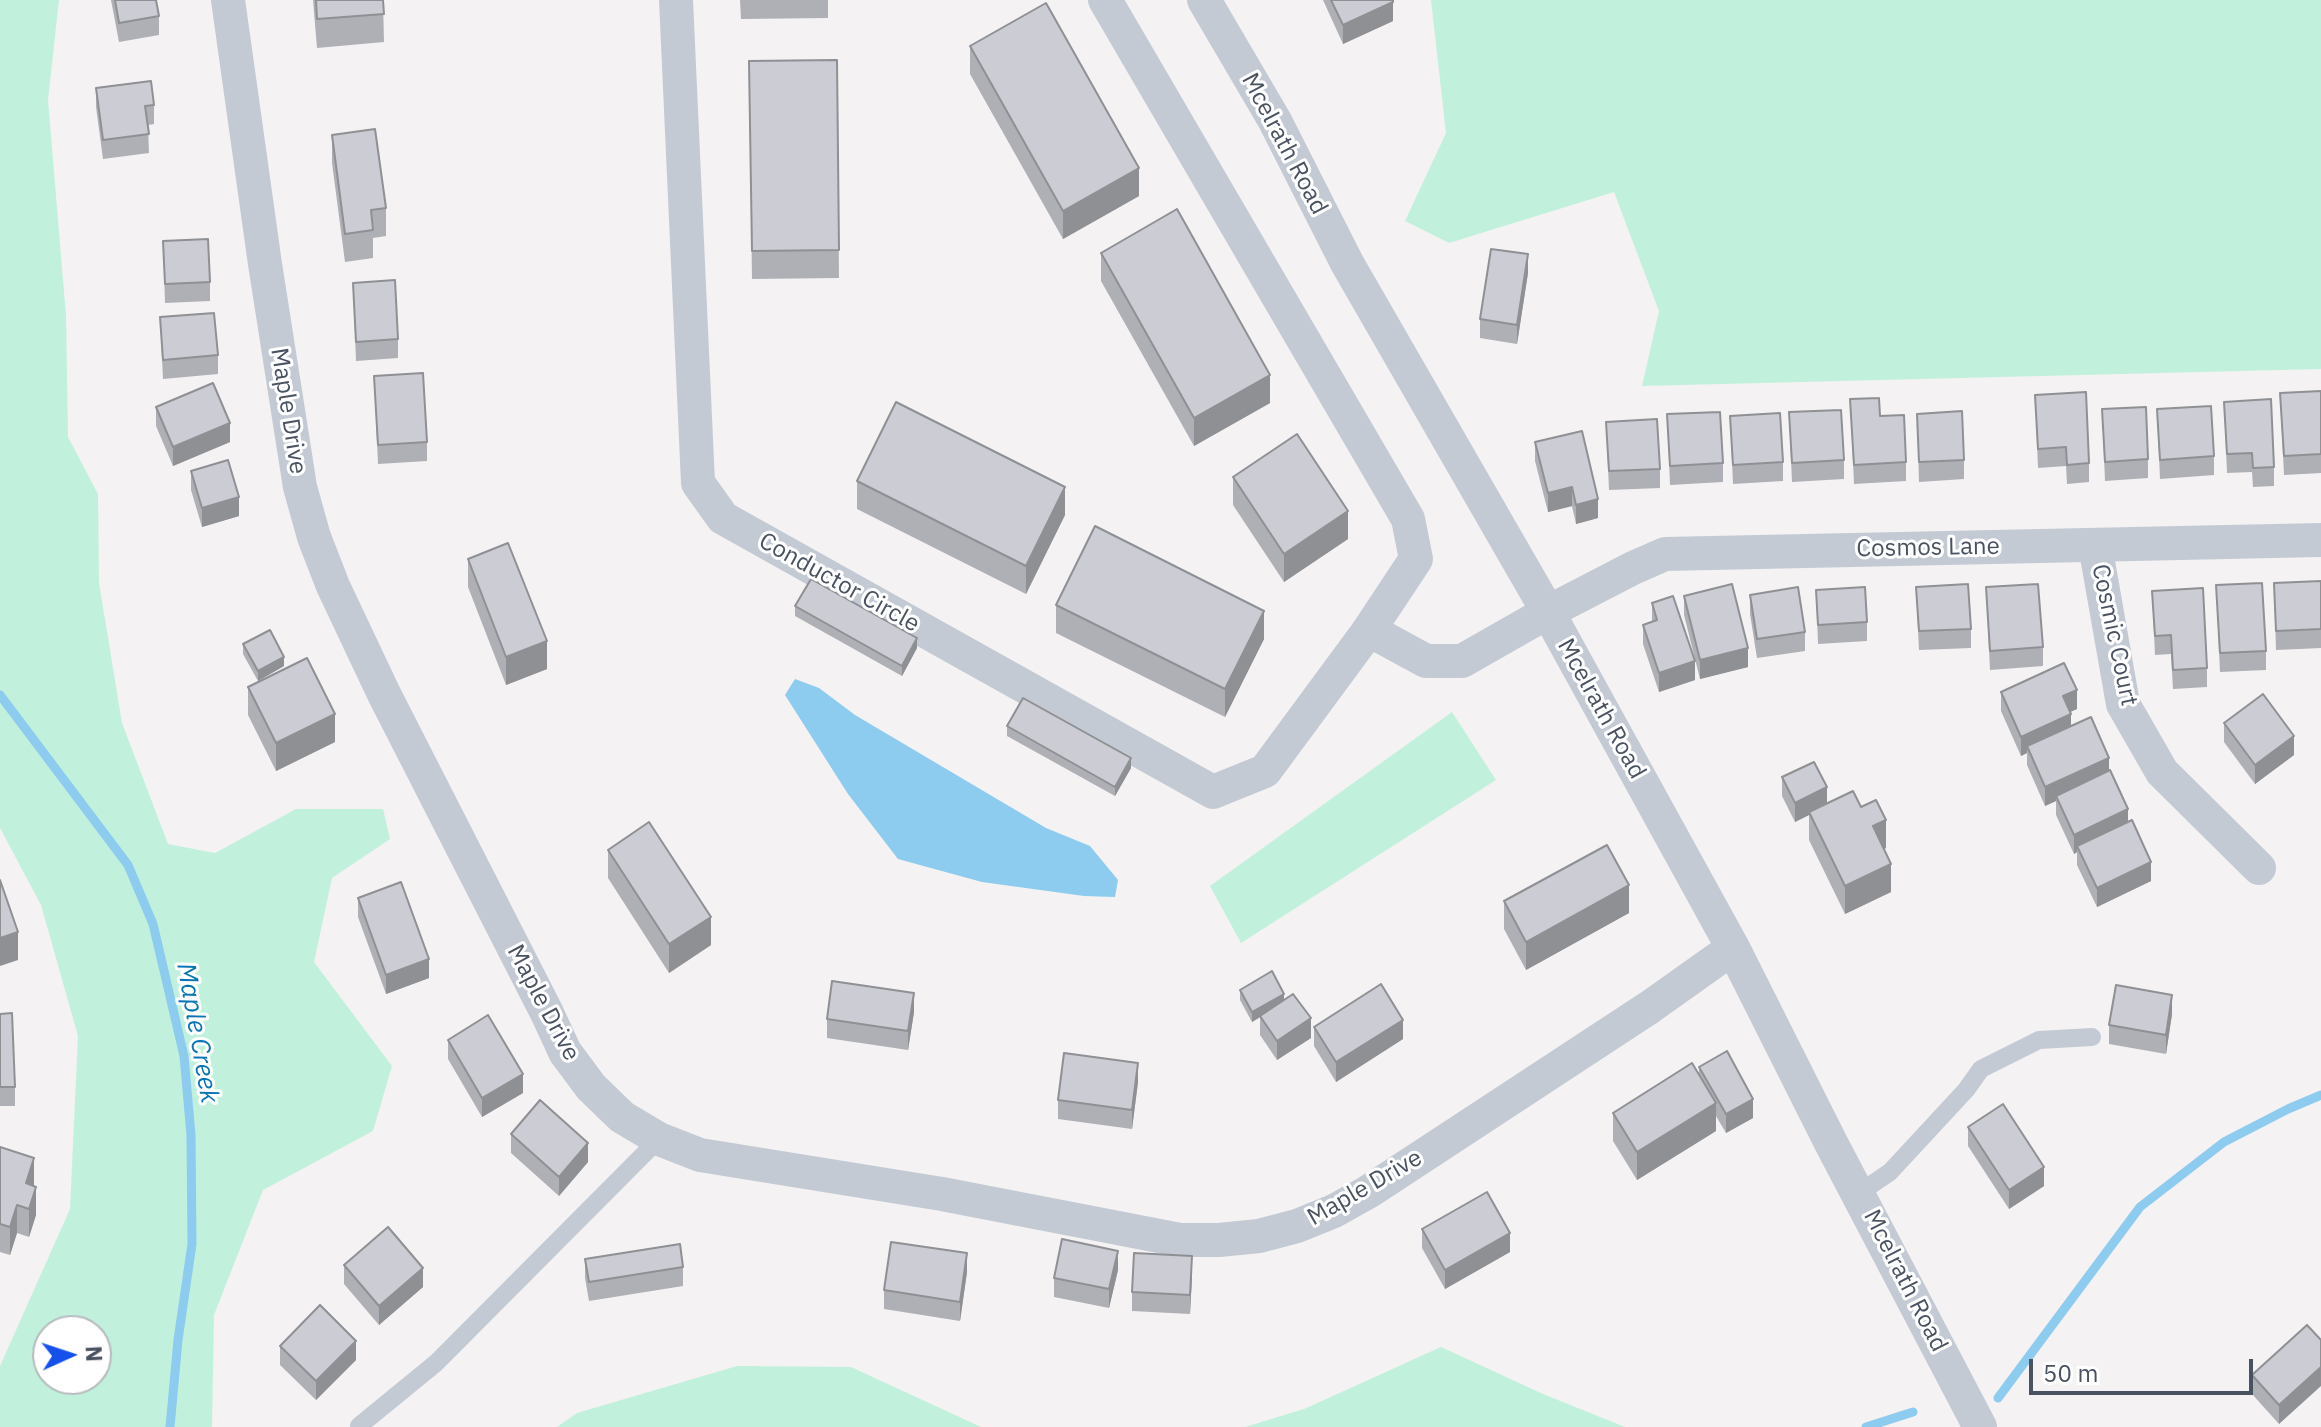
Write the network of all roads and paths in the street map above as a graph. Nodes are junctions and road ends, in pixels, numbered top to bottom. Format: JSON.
{"nodes":[{"id":1,"x":228,"y":0,"type":"edge"},
{"id":2,"x":676,"y":0,"type":"edge"},
{"id":3,"x":1105,"y":0,"type":"edge"},
{"id":4,"x":1204,"y":0,"type":"edge"},
{"id":5,"x":2321,"y":540,"type":"edge"},
{"id":6,"x":2095,"y":545,"type":"junction"},
{"id":7,"x":1548,"y":612,"type":"junction"},
{"id":8,"x":1369,"y":630,"type":"junction"},
{"id":9,"x":2259,"y":868,"type":"dead end"},
{"id":10,"x":1733,"y":948,"type":"junction"},
{"id":11,"x":2092,"y":1037,"type":"dead end"},
{"id":12,"x":659,"y":1139,"type":"junction"},
{"id":13,"x":1859,"y":1193,"type":"junction"},
{"id":14,"x":359,"y":1426,"type":"edge"},
{"id":15,"x":1980,"y":1427,"type":"edge"}],
"edges":[{"from":1,"to":12,"type":"street","name":"Maple Drive"},
{"from":2,"to":8,"type":"street","name":"Conductor Circle"},
{"from":3,"to":8,"type":"street","name":"Conductor Circle"},
{"from":4,"to":7,"type":"street","name":"Mcelrath Road"},
{"from":5,"to":6,"type":"street","name":"Cosmos Lane"},
{"from":6,"to":7,"type":"street","name":"Cosmos Lane"},
{"from":6,"to":9,"type":"street","name":"Cosmic Court"},
{"from":7,"to":8,"type":"street"},
{"from":7,"to":10,"type":"street","name":"Mcelrath Road"},
{"from":10,"to":12,"type":"street","name":"Maple Drive"},
{"from":10,"to":13,"type":"street","name":"Mcelrath Road"},
{"from":11,"to":13,"type":"lane"},
{"from":12,"to":14,"type":"lane"},
{"from":13,"to":15,"type":"street","name":"Mcelrath Road"}]}
